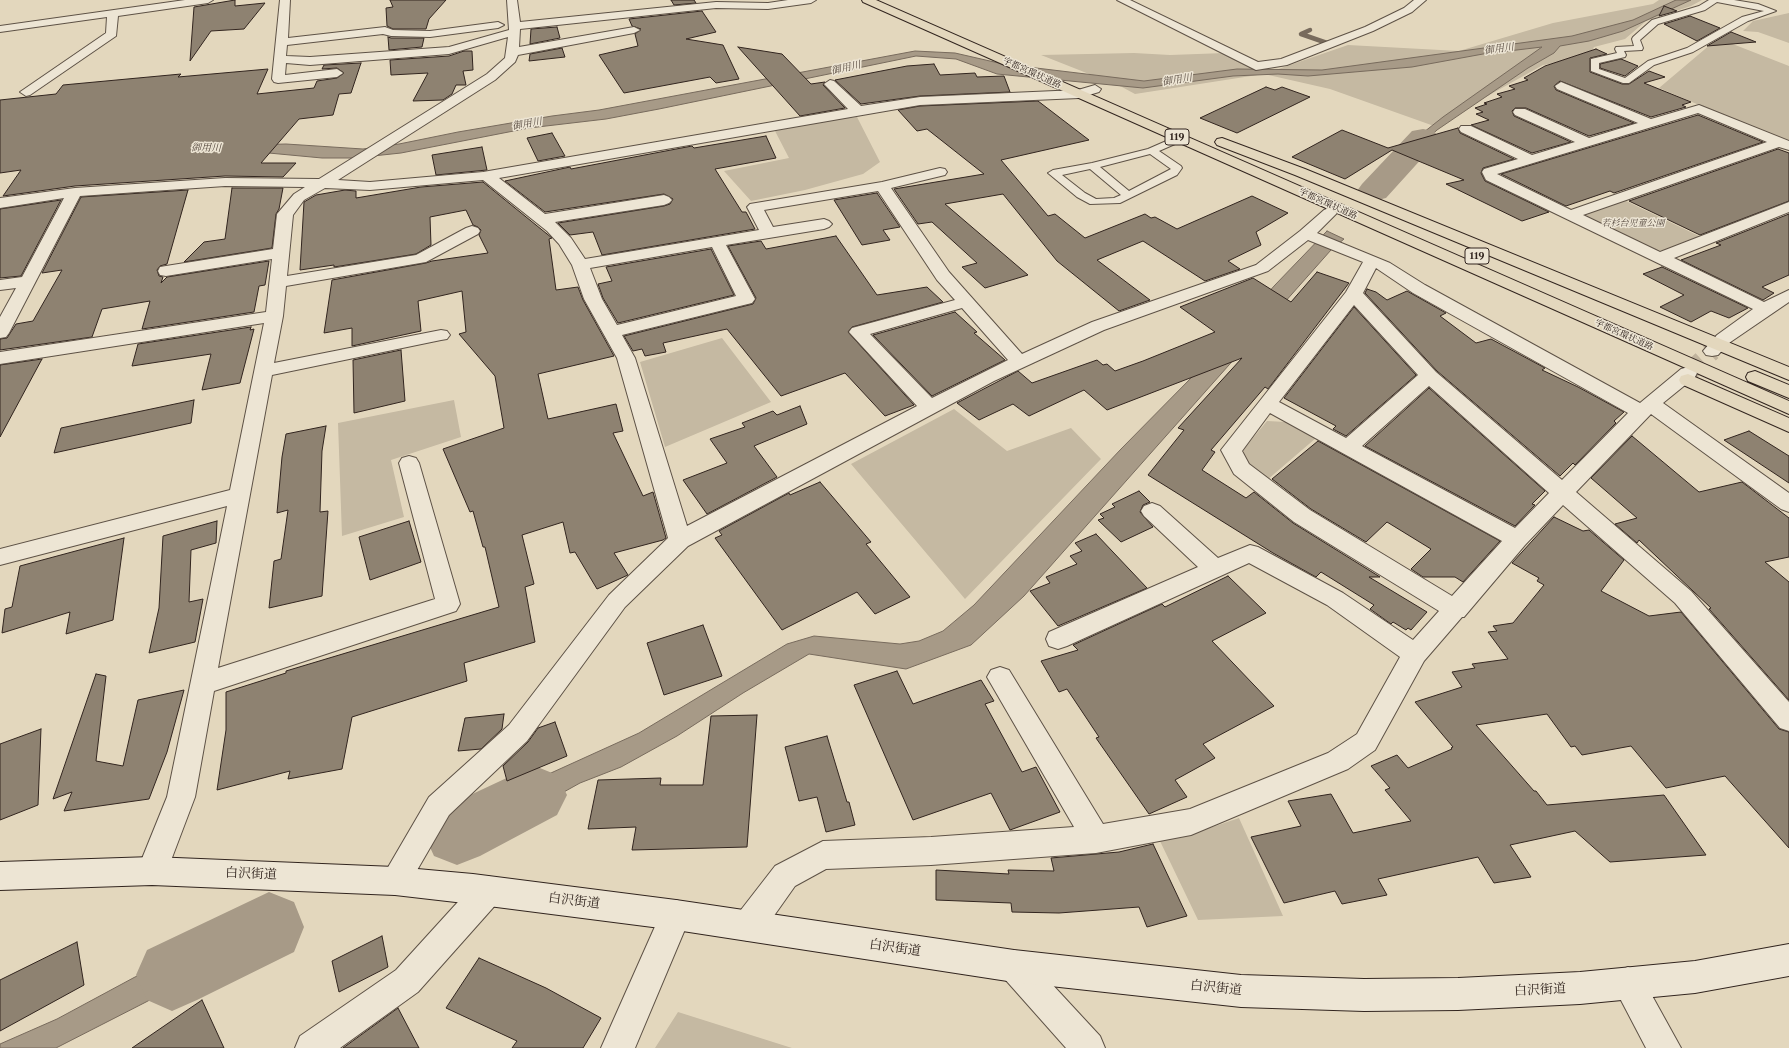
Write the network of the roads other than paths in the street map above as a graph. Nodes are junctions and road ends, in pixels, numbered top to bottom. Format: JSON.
{"nodes":[{"id":1,"x":208,"y":0,"type":"edge"},
{"id":2,"x":285,"y":0,"type":"edge"},
{"id":3,"x":512,"y":0,"type":"edge"},
{"id":4,"x":639,"y":0,"type":"edge"},
{"id":5,"x":811,"y":0,"type":"edge"},
{"id":6,"x":867,"y":0,"type":"edge"},
{"id":7,"x":891,"y":0,"type":"edge"},
{"id":8,"x":1122,"y":0,"type":"edge"},
{"id":9,"x":1421,"y":0,"type":"edge"},
{"id":10,"x":1714,"y":0,"type":"edge"},
{"id":11,"x":1719,"y":0,"type":"edge"},
{"id":12,"x":1768,"y":2,"type":"dead end"},
{"id":13,"x":1758,"y":6,"type":"junction"},
{"id":14,"x":645,"y":11,"type":"junction"},
{"id":15,"x":114,"y":13,"type":"junction"},
{"id":16,"x":515,"y":27,"type":"junction"},
{"id":17,"x":0,"y":29,"type":"edge"},
{"id":18,"x":634,"y":30,"type":"dead end"},
{"id":19,"x":281,"y":42,"type":"junction"},
{"id":20,"x":512,"y":52,"type":"junction"},
{"id":21,"x":280,"y":58,"type":"junction"},
{"id":22,"x":352,"y":71,"type":"dead end"},
{"id":23,"x":830,"y":84,"type":"dead end"},
{"id":24,"x":1561,"y":86,"type":"dead end"},
{"id":25,"x":1096,"y":90,"type":"junction"},
{"id":26,"x":26,"y":92,"type":"dead end"},
{"id":27,"x":1079,"y":94,"type":"junction"},
{"id":28,"x":857,"y":110,"type":"junction"},
{"id":29,"x":1520,"y":112,"type":"dead end"},
{"id":30,"x":1165,"y":120,"type":"junction"},
{"id":31,"x":1649,"y":124,"type":"junction"},
{"id":32,"x":1466,"y":129,"type":"dead end"},
{"id":33,"x":1180,"y":138,"type":"junction"},
{"id":34,"x":1588,"y":142,"type":"junction"},
{"id":35,"x":1784,"y":144,"type":"edge"},
{"id":36,"x":1152,"y":151,"type":"junction"},
{"id":37,"x":1530,"y":160,"type":"junction"},
{"id":38,"x":1092,"y":166,"type":"junction"},
{"id":39,"x":940,"y":172,"type":"dead end"},
{"id":40,"x":483,"y":176,"type":"junction"},
{"id":41,"x":1275,"y":180,"type":"junction"},
{"id":42,"x":323,"y":183,"type":"junction"},
{"id":43,"x":882,"y":186,"type":"junction"},
{"id":44,"x":75,"y":192,"type":"junction"},
{"id":45,"x":1129,"y":196,"type":"junction"},
{"id":46,"x":664,"y":200,"type":"dead end"},
{"id":47,"x":0,"y":203,"type":"edge"},
{"id":48,"x":1789,"y":207,"type":"edge"},
{"id":49,"x":1329,"y":213,"type":"junction"},
{"id":50,"x":1570,"y":215,"type":"junction"},
{"id":51,"x":542,"y":219,"type":"junction"},
{"id":52,"x":824,"y":224,"type":"dead end"},
{"id":53,"x":472,"y":231,"type":"dead end"},
{"id":54,"x":768,"y":233,"type":"junction"},
{"id":55,"x":1311,"y":236,"type":"junction"},
{"id":56,"x":717,"y":242,"type":"junction"},
{"id":57,"x":280,"y":253,"type":"junction"},
{"id":58,"x":1660,"y":258,"type":"junction"},
{"id":59,"x":1372,"y":260,"type":"junction"},
{"id":60,"x":580,"y":265,"type":"junction"},
{"id":61,"x":166,"y":271,"type":"dead end"},
{"id":62,"x":28,"y":281,"type":"junction"},
{"id":63,"x":278,"y":282,"type":"junction"},
{"id":64,"x":0,"y":285,"type":"edge"},
{"id":65,"x":1354,"y":294,"type":"junction"},
{"id":66,"x":966,"y":302,"type":"junction"},
{"id":67,"x":1780,"y":304,"type":"edge"},
{"id":68,"x":274,"y":316,"type":"junction"},
{"id":69,"x":2,"y":325,"type":"edge"},
{"id":70,"x":611,"y":332,"type":"junction"},
{"id":71,"x":441,"y":334,"type":"dead end"},
{"id":72,"x":1715,"y":348,"type":"junction"},
{"id":73,"x":0,"y":358,"type":"edge"},
{"id":74,"x":1019,"y":362,"type":"junction"},
{"id":75,"x":263,"y":371,"type":"junction"},
{"id":76,"x":1789,"y":374,"type":"edge"},
{"id":77,"x":1685,"y":375,"type":"junction"},
{"id":78,"x":1429,"y":376,"type":"junction"},
{"id":79,"x":1789,"y":392,"type":"edge"},
{"id":80,"x":1268,"y":404,"type":"junction"},
{"id":81,"x":930,"y":408,"type":"junction"},
{"id":82,"x":1646,"y":408,"type":"junction"},
{"id":83,"x":1789,"y":408,"type":"edge"},
{"id":84,"x":1789,"y":426,"type":"edge"},
{"id":85,"x":1348,"y":447,"type":"junction"},
{"id":86,"x":409,"y":463,"type":"dead end"},
{"id":87,"x":1563,"y":491,"type":"junction"},
{"id":88,"x":239,"y":495,"type":"junction"},
{"id":89,"x":1789,"y":504,"type":"edge"},
{"id":90,"x":1152,"y":511,"type":"dead end"},
{"id":91,"x":1517,"y":539,"type":"junction"},
{"id":92,"x":680,"y":540,"type":"junction"},
{"id":93,"x":0,"y":557,"type":"edge"},
{"id":94,"x":1215,"y":569,"type":"junction"},
{"id":95,"x":1456,"y":610,"type":"junction"},
{"id":96,"x":1058,"y":639,"type":"dead end"},
{"id":97,"x":1415,"y":654,"type":"junction"},
{"id":98,"x":1000,"y":677,"type":"dead end"},
{"id":99,"x":203,"y":684,"type":"junction"},
{"id":100,"x":1789,"y":720,"type":"edge"},
{"id":101,"x":1096,"y":839,"type":"junction"},
{"id":102,"x":152,"y":871,"type":"junction"},
{"id":103,"x":4,"y":878,"type":"edge"},
{"id":104,"x":395,"y":881,"type":"junction"},
{"id":105,"x":488,"y":891,"type":"junction"},
{"id":106,"x":676,"y":915,"type":"junction"},
{"id":107,"x":748,"y":926,"type":"junction"},
{"id":108,"x":1789,"y":960,"type":"edge"},
{"id":109,"x":1014,"y":966,"type":"junction"},
{"id":110,"x":1628,"y":984,"type":"junction"},
{"id":111,"x":620,"y":1047,"type":"edge"},
{"id":112,"x":312,"y":1048,"type":"edge"},
{"id":113,"x":1088,"y":1048,"type":"edge"},
{"id":114,"x":1664,"y":1048,"type":"edge"}],
"edges":[{"from":1,"to":15,"type":"street"},
{"from":2,"to":19,"type":"street"},
{"from":3,"to":16,"type":"street"},
{"from":4,"to":14,"type":"street"},
{"from":5,"to":14,"type":"street"},
{"from":6,"to":27,"type":"highway","name":"宇都宮環状道路","number":"119"},
{"from":7,"to":25,"type":"highway","name":"宇都宮環状道路","number":"119"},
{"from":8,"to":9,"type":"street"},
{"from":10,"to":13,"type":"lane"},
{"from":11,"to":13,"type":"lane"},
{"from":12,"to":13,"type":"lane"},
{"from":14,"to":16,"type":"street"},
{"from":15,"to":17,"type":"street"},
{"from":15,"to":26,"type":"street"},
{"from":16,"to":19,"type":"street"},
{"from":16,"to":20,"type":"street"},
{"from":16,"to":21,"type":"street"},
{"from":18,"to":20,"type":"street"},
{"from":19,"to":21,"type":"street"},
{"from":20,"to":42,"type":"street"},
{"from":21,"to":22,"type":"street"},
{"from":23,"to":28,"type":"street"},
{"from":24,"to":31,"type":"street"},
{"from":25,"to":27,"type":"street"},
{"from":25,"to":30,"type":"highway","name":"宇都宮環状道路","number":"119"},
{"from":27,"to":28,"type":"street"},
{"from":27,"to":33,"type":"highway","name":"宇都宮環状道路","number":"119"},
{"from":28,"to":40,"type":"street"},
{"from":29,"to":34,"type":"street"},
{"from":30,"to":72,"type":"highway","number":"119"},
{"from":30,"to":79,"type":"highway","name":"宇都宮環状道路","number":"119"},
{"from":31,"to":34,"type":"street"},
{"from":31,"to":35,"type":"street"},
{"from":32,"to":37,"type":"street"},
{"from":33,"to":36,"type":"lane"},
{"from":33,"to":41,"type":"highway","name":"宇都宮環状道路","number":"119"},
{"from":34,"to":37,"type":"street"},
{"from":35,"to":50,"type":"street"},
{"from":36,"to":38,"type":"lane"},
{"from":36,"to":45,"type":"lane"},
{"from":37,"to":50,"type":"street"},
{"from":38,"to":45,"type":"lane"},
{"from":38,"to":45,"type":"lane"},
{"from":39,"to":43,"type":"street"},
{"from":40,"to":42,"type":"street"},
{"from":40,"to":51,"type":"street"},
{"from":41,"to":49,"type":"highway","number":"119"},
{"from":41,"to":83,"type":"highway","name":"宇都宮環状道路","number":"119"},
{"from":42,"to":44,"type":"street"},
{"from":42,"to":57,"type":"street"},
{"from":43,"to":54,"type":"street"},
{"from":43,"to":66,"type":"street"},
{"from":44,"to":47,"type":"street"},
{"from":44,"to":62,"type":"street"},
{"from":46,"to":51,"type":"street"},
{"from":48,"to":58,"type":"street"},
{"from":49,"to":55,"type":"street"},
{"from":49,"to":77,"type":"highway","number":"119"},
{"from":50,"to":58,"type":"street"},
{"from":51,"to":60,"type":"street"},
{"from":52,"to":54,"type":"street"},
{"from":53,"to":63,"type":"street"},
{"from":54,"to":56,"type":"street"},
{"from":55,"to":59,"type":"street"},
{"from":55,"to":74,"type":"street"},
{"from":56,"to":60,"type":"street"},
{"from":56,"to":70,"type":"street"},
{"from":57,"to":61,"type":"street"},
{"from":57,"to":63,"type":"street"},
{"from":58,"to":67,"type":"street"},
{"from":59,"to":65,"type":"street"},
{"from":59,"to":82,"type":"street"},
{"from":60,"to":70,"type":"street"},
{"from":62,"to":64,"type":"street"},
{"from":62,"to":69,"type":"street"},
{"from":63,"to":68,"type":"street"},
{"from":65,"to":78,"type":"street"},
{"from":65,"to":80,"type":"street"},
{"from":66,"to":74,"type":"street"},
{"from":66,"to":81,"type":"street"},
{"from":67,"to":72,"type":"street"},
{"from":68,"to":73,"type":"street"},
{"from":68,"to":75,"type":"street"},
{"from":70,"to":92,"type":"street"},
{"from":71,"to":75,"type":"street"},
{"from":72,"to":76,"type":"highway","number":"119"},
{"from":74,"to":81,"type":"street"},
{"from":75,"to":88,"type":"street"},
{"from":77,"to":82,"type":"street"},
{"from":77,"to":84,"type":"highway","number":"119"},
{"from":78,"to":85,"type":"street"},
{"from":78,"to":87,"type":"street"},
{"from":80,"to":85,"type":"street"},
{"from":80,"to":95,"type":"street"},
{"from":81,"to":92,"type":"street"},
{"from":82,"to":87,"type":"street"},
{"from":82,"to":89,"type":"street"},
{"from":85,"to":91,"type":"street"},
{"from":86,"to":99,"type":"street"},
{"from":87,"to":91,"type":"street"},
{"from":87,"to":100,"type":"street"},
{"from":88,"to":93,"type":"street"},
{"from":88,"to":99,"type":"street"},
{"from":90,"to":94,"type":"street"},
{"from":91,"to":95,"type":"street"},
{"from":92,"to":104,"type":"street"},
{"from":94,"to":96,"type":"street"},
{"from":94,"to":97,"type":"street"},
{"from":95,"to":97,"type":"street"},
{"from":97,"to":101,"type":"street"},
{"from":98,"to":101,"type":"street"},
{"from":99,"to":102,"type":"street"},
{"from":101,"to":107,"type":"street"},
{"from":102,"to":103,"type":"street","name":"白沢街道"},
{"from":102,"to":104,"type":"street","name":"白沢街道"},
{"from":104,"to":105,"type":"street","name":"白沢街道"},
{"from":105,"to":106,"type":"street","name":"白沢街道"},
{"from":105,"to":112,"type":"street"},
{"from":106,"to":107,"type":"street","name":"白沢街道"},
{"from":106,"to":111,"type":"street"},
{"from":107,"to":109,"type":"street","name":"白沢街道"},
{"from":108,"to":110,"type":"street","name":"白沢街道"},
{"from":109,"to":110,"type":"street","name":"白沢街道"},
{"from":109,"to":113,"type":"street"},
{"from":110,"to":114,"type":"street"}]}
